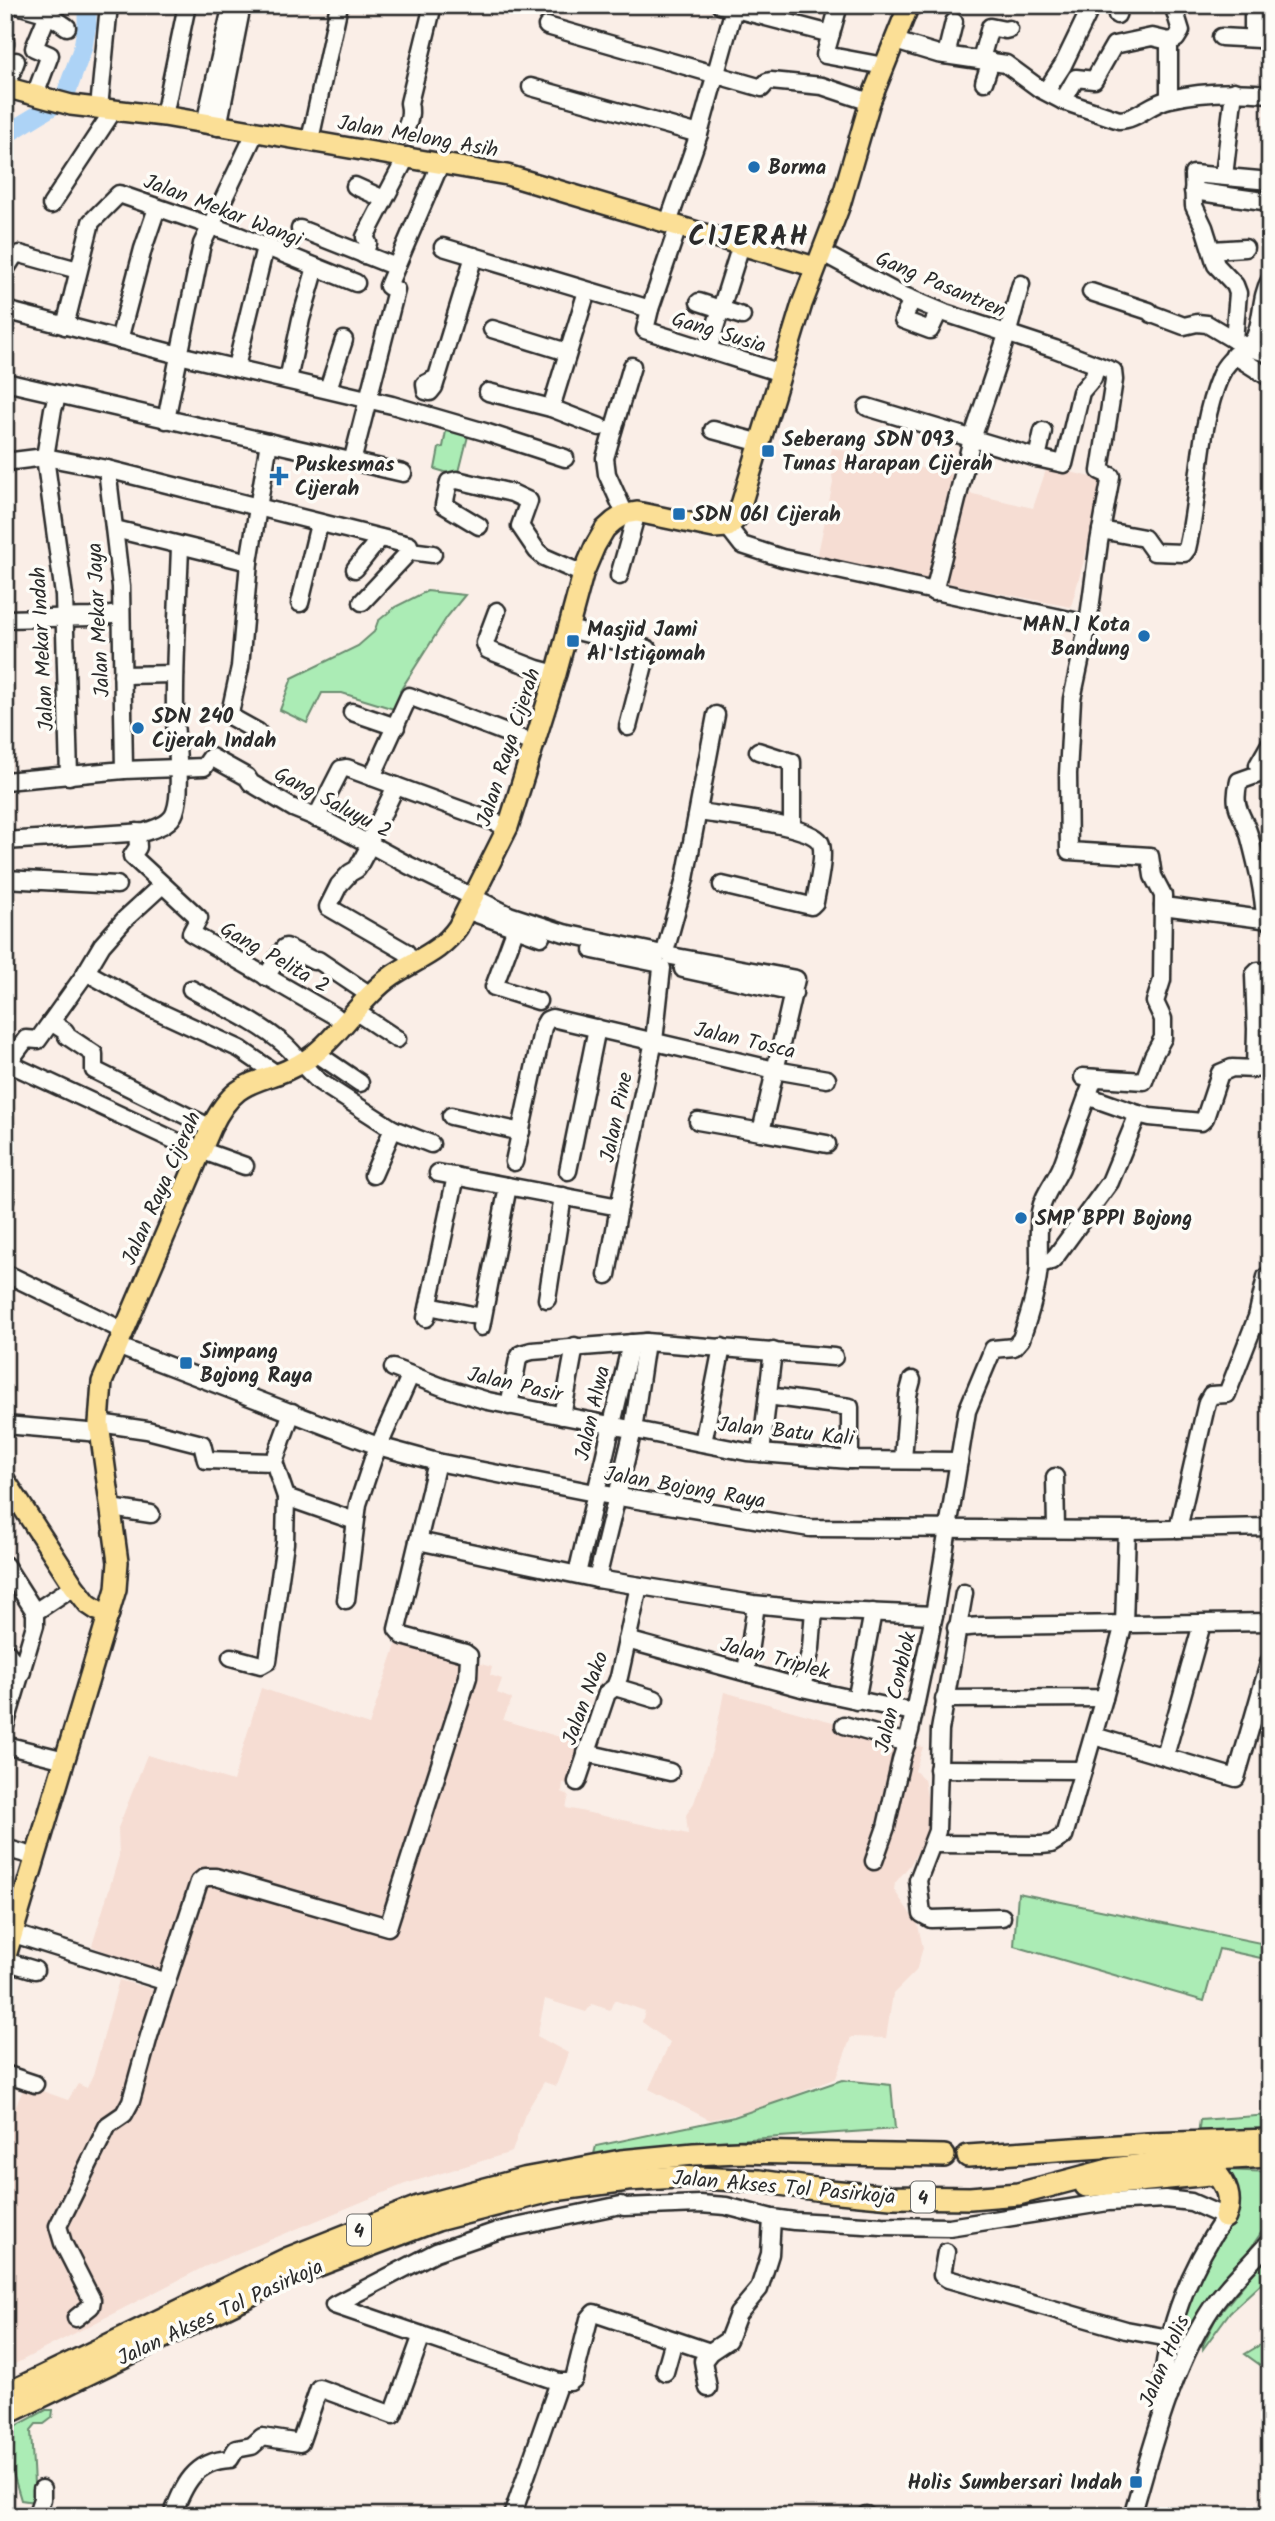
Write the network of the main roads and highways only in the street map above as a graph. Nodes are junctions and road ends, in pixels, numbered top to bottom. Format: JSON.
{"nodes":[{"id":1,"x":909,"y":5,"type":"edge"},
{"id":2,"x":6,"y":87,"type":"edge"},
{"id":3,"x":818,"y":260,"type":"junction"},
{"id":4,"x":5,"y":1480,"type":"edge"},
{"id":5,"x":108,"y":1615,"type":"junction"},
{"id":6,"x":5,"y":1960,"type":"edge"},
{"id":7,"x":1270,"y":2140,"type":"edge"},
{"id":8,"x":944,"y":2156,"type":"dead end"},
{"id":9,"x":968,"y":2156,"type":"dead end"},
{"id":10,"x":1270,"y":2156,"type":"edge"},
{"id":11,"x":1018,"y":2194,"type":"junction"},
{"id":12,"x":1225,"y":2217,"type":"road end"},
{"id":13,"x":5,"y":2395,"type":"edge"},
{"id":14,"x":5,"y":2414,"type":"edge"}],
"edges":[{"from":1,"to":3,"type":"main road"},
{"from":2,"to":3,"type":"main road","name":"Jalan Melong Asih"},
{"from":3,"to":5,"type":"main road","name":"Jalan Raya Cijerah"},
{"from":4,"to":5,"type":"main road"},
{"from":5,"to":6,"type":"main road","name":"Jalan Raya Cijerah"},
{"from":7,"to":9,"type":"highway"},
{"from":8,"to":13,"type":"highway","name":"Jalan Akses Tol Pasirkoja","number":"4"},
{"from":10,"to":11,"type":"highway","name":"Jalan Akses Tol Pasirkoja","number":"4"},
{"from":11,"to":12,"type":"highway"},
{"from":11,"to":14,"type":"highway","name":"Jalan Akses Tol Pasirkoja","number":"4"}]}
